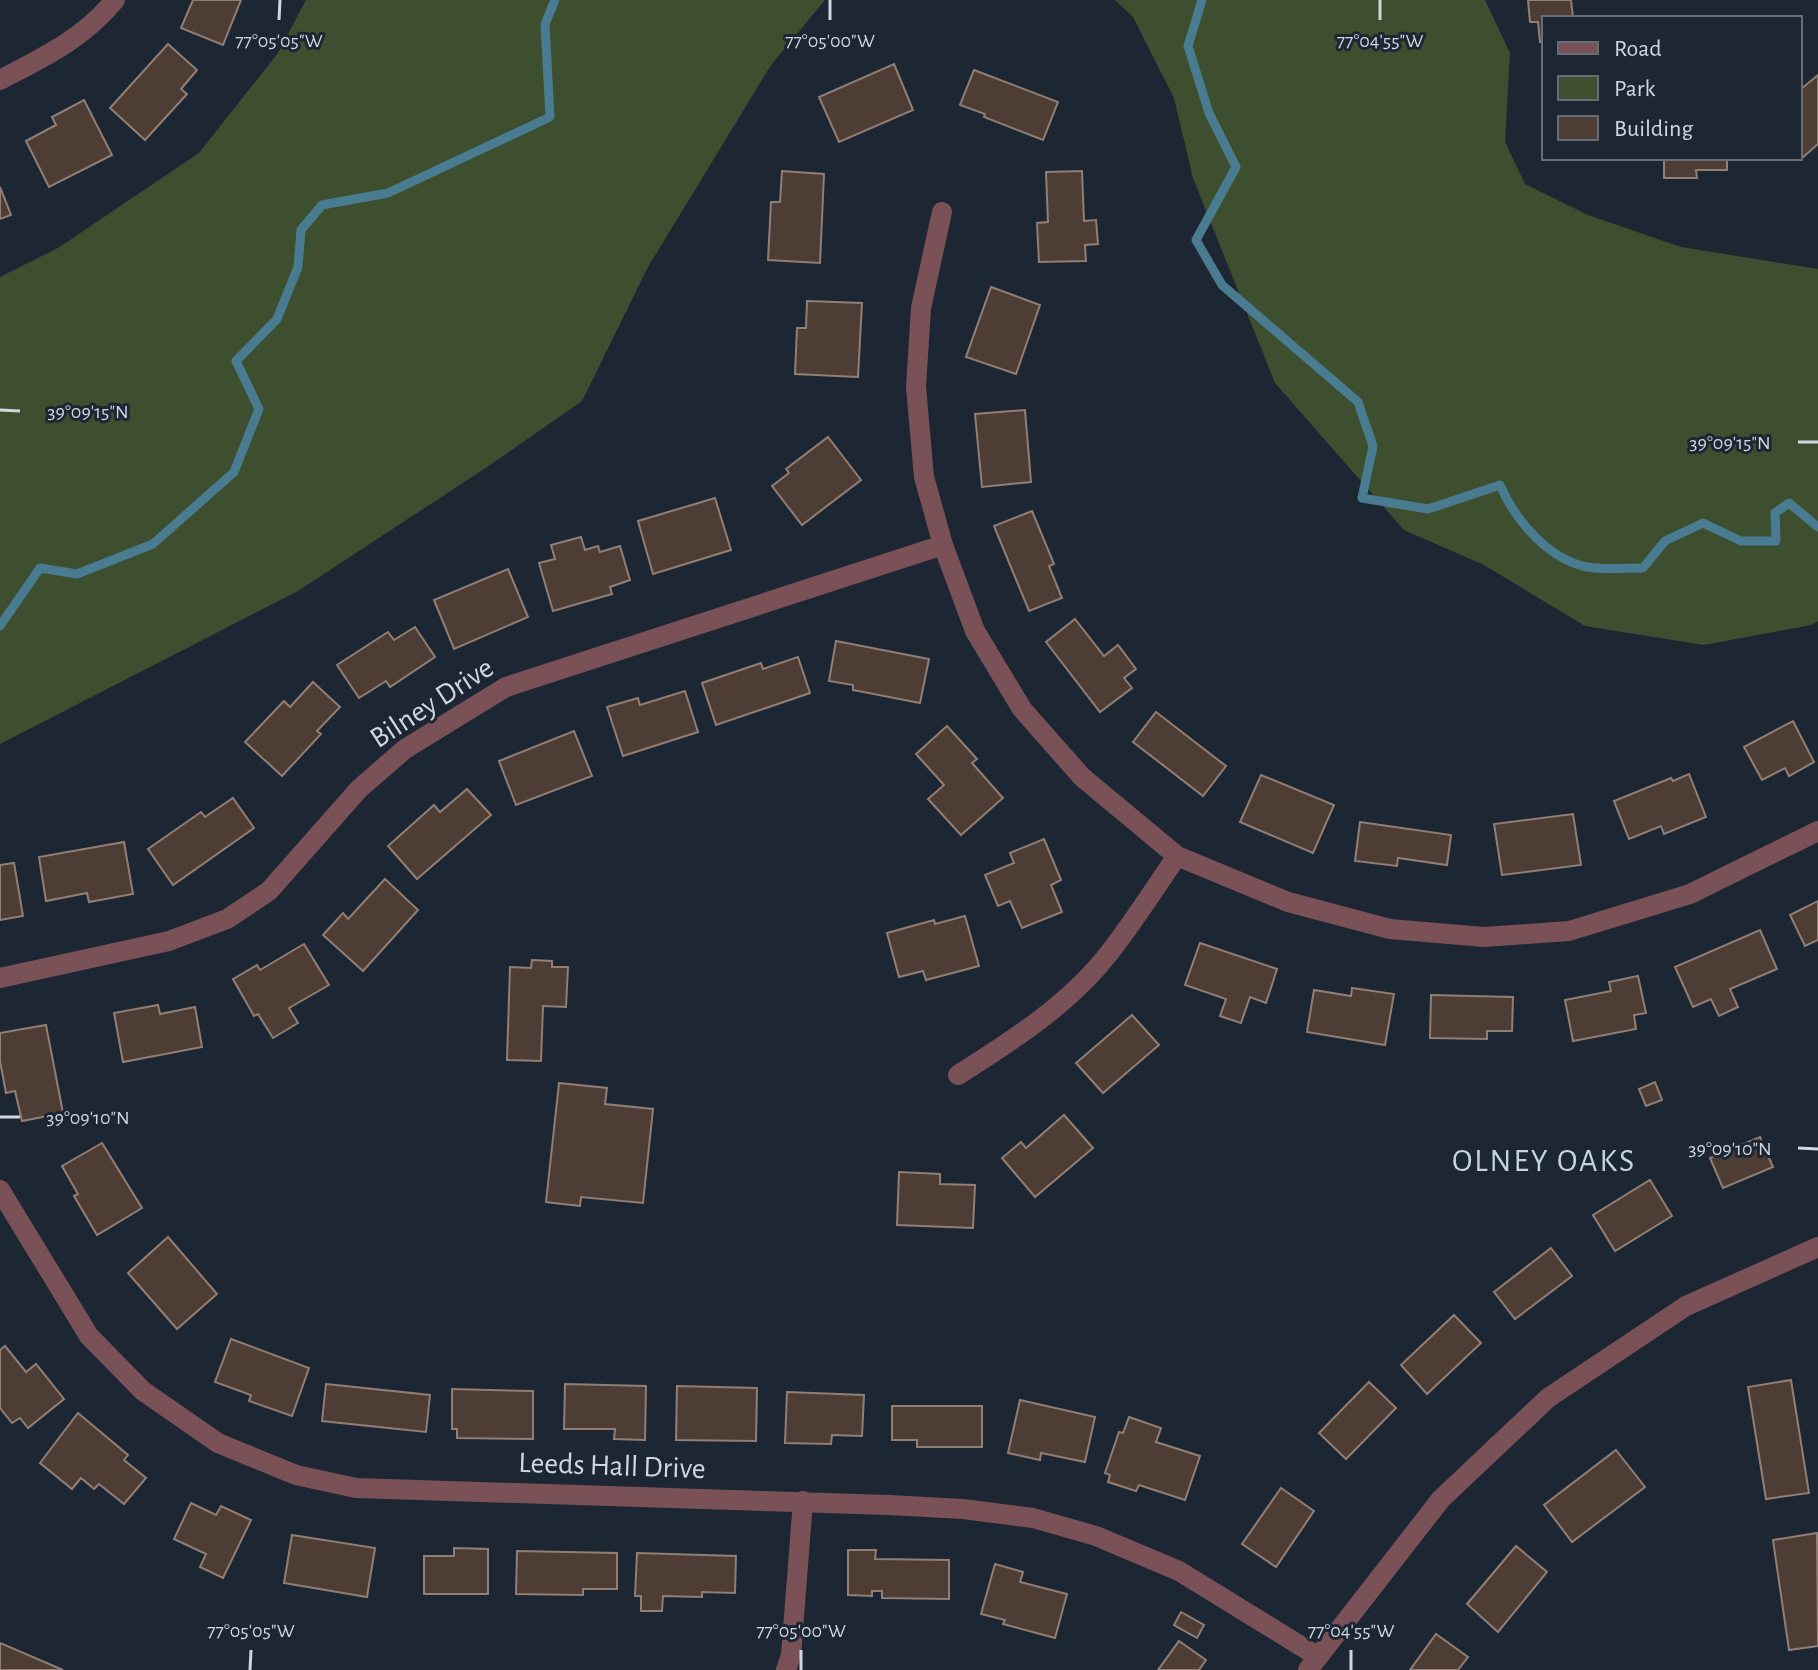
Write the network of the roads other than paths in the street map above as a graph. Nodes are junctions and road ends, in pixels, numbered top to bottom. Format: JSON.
{"nodes":[{"id":1,"x":115,"y":0,"type":"edge"},
{"id":2,"x":0,"y":80,"type":"edge"},
{"id":3,"x":942,"y":212,"type":"dead end"},
{"id":4,"x":943,"y":545,"type":"junction"},
{"id":5,"x":1818,"y":831,"type":"edge"},
{"id":6,"x":1177,"y":856,"type":"junction"},
{"id":7,"x":0,"y":978,"type":"edge"},
{"id":8,"x":958,"y":1075,"type":"dead end"},
{"id":9,"x":0,"y":1190,"type":"edge"},
{"id":10,"x":1818,"y":1247,"type":"edge"},
{"id":11,"x":803,"y":1501,"type":"junction"},
{"id":12,"x":1312,"y":1663,"type":"edge"},
{"id":13,"x":786,"y":1670,"type":"edge"}],
"edges":[{"from":1,"to":2,"type":"street"},
{"from":3,"to":4,"type":"street"},
{"from":4,"to":6,"type":"street"},
{"from":4,"to":7,"type":"street","name":"Bilney Drive"},
{"from":5,"to":6,"type":"street"},
{"from":6,"to":8,"type":"street"},
{"from":9,"to":11,"type":"street","name":"Leeds Hall Drive"},
{"from":10,"to":12,"type":"street"},
{"from":11,"to":12,"type":"street","name":"Leeds Hall Drive"},
{"from":11,"to":13,"type":"street"}]}
